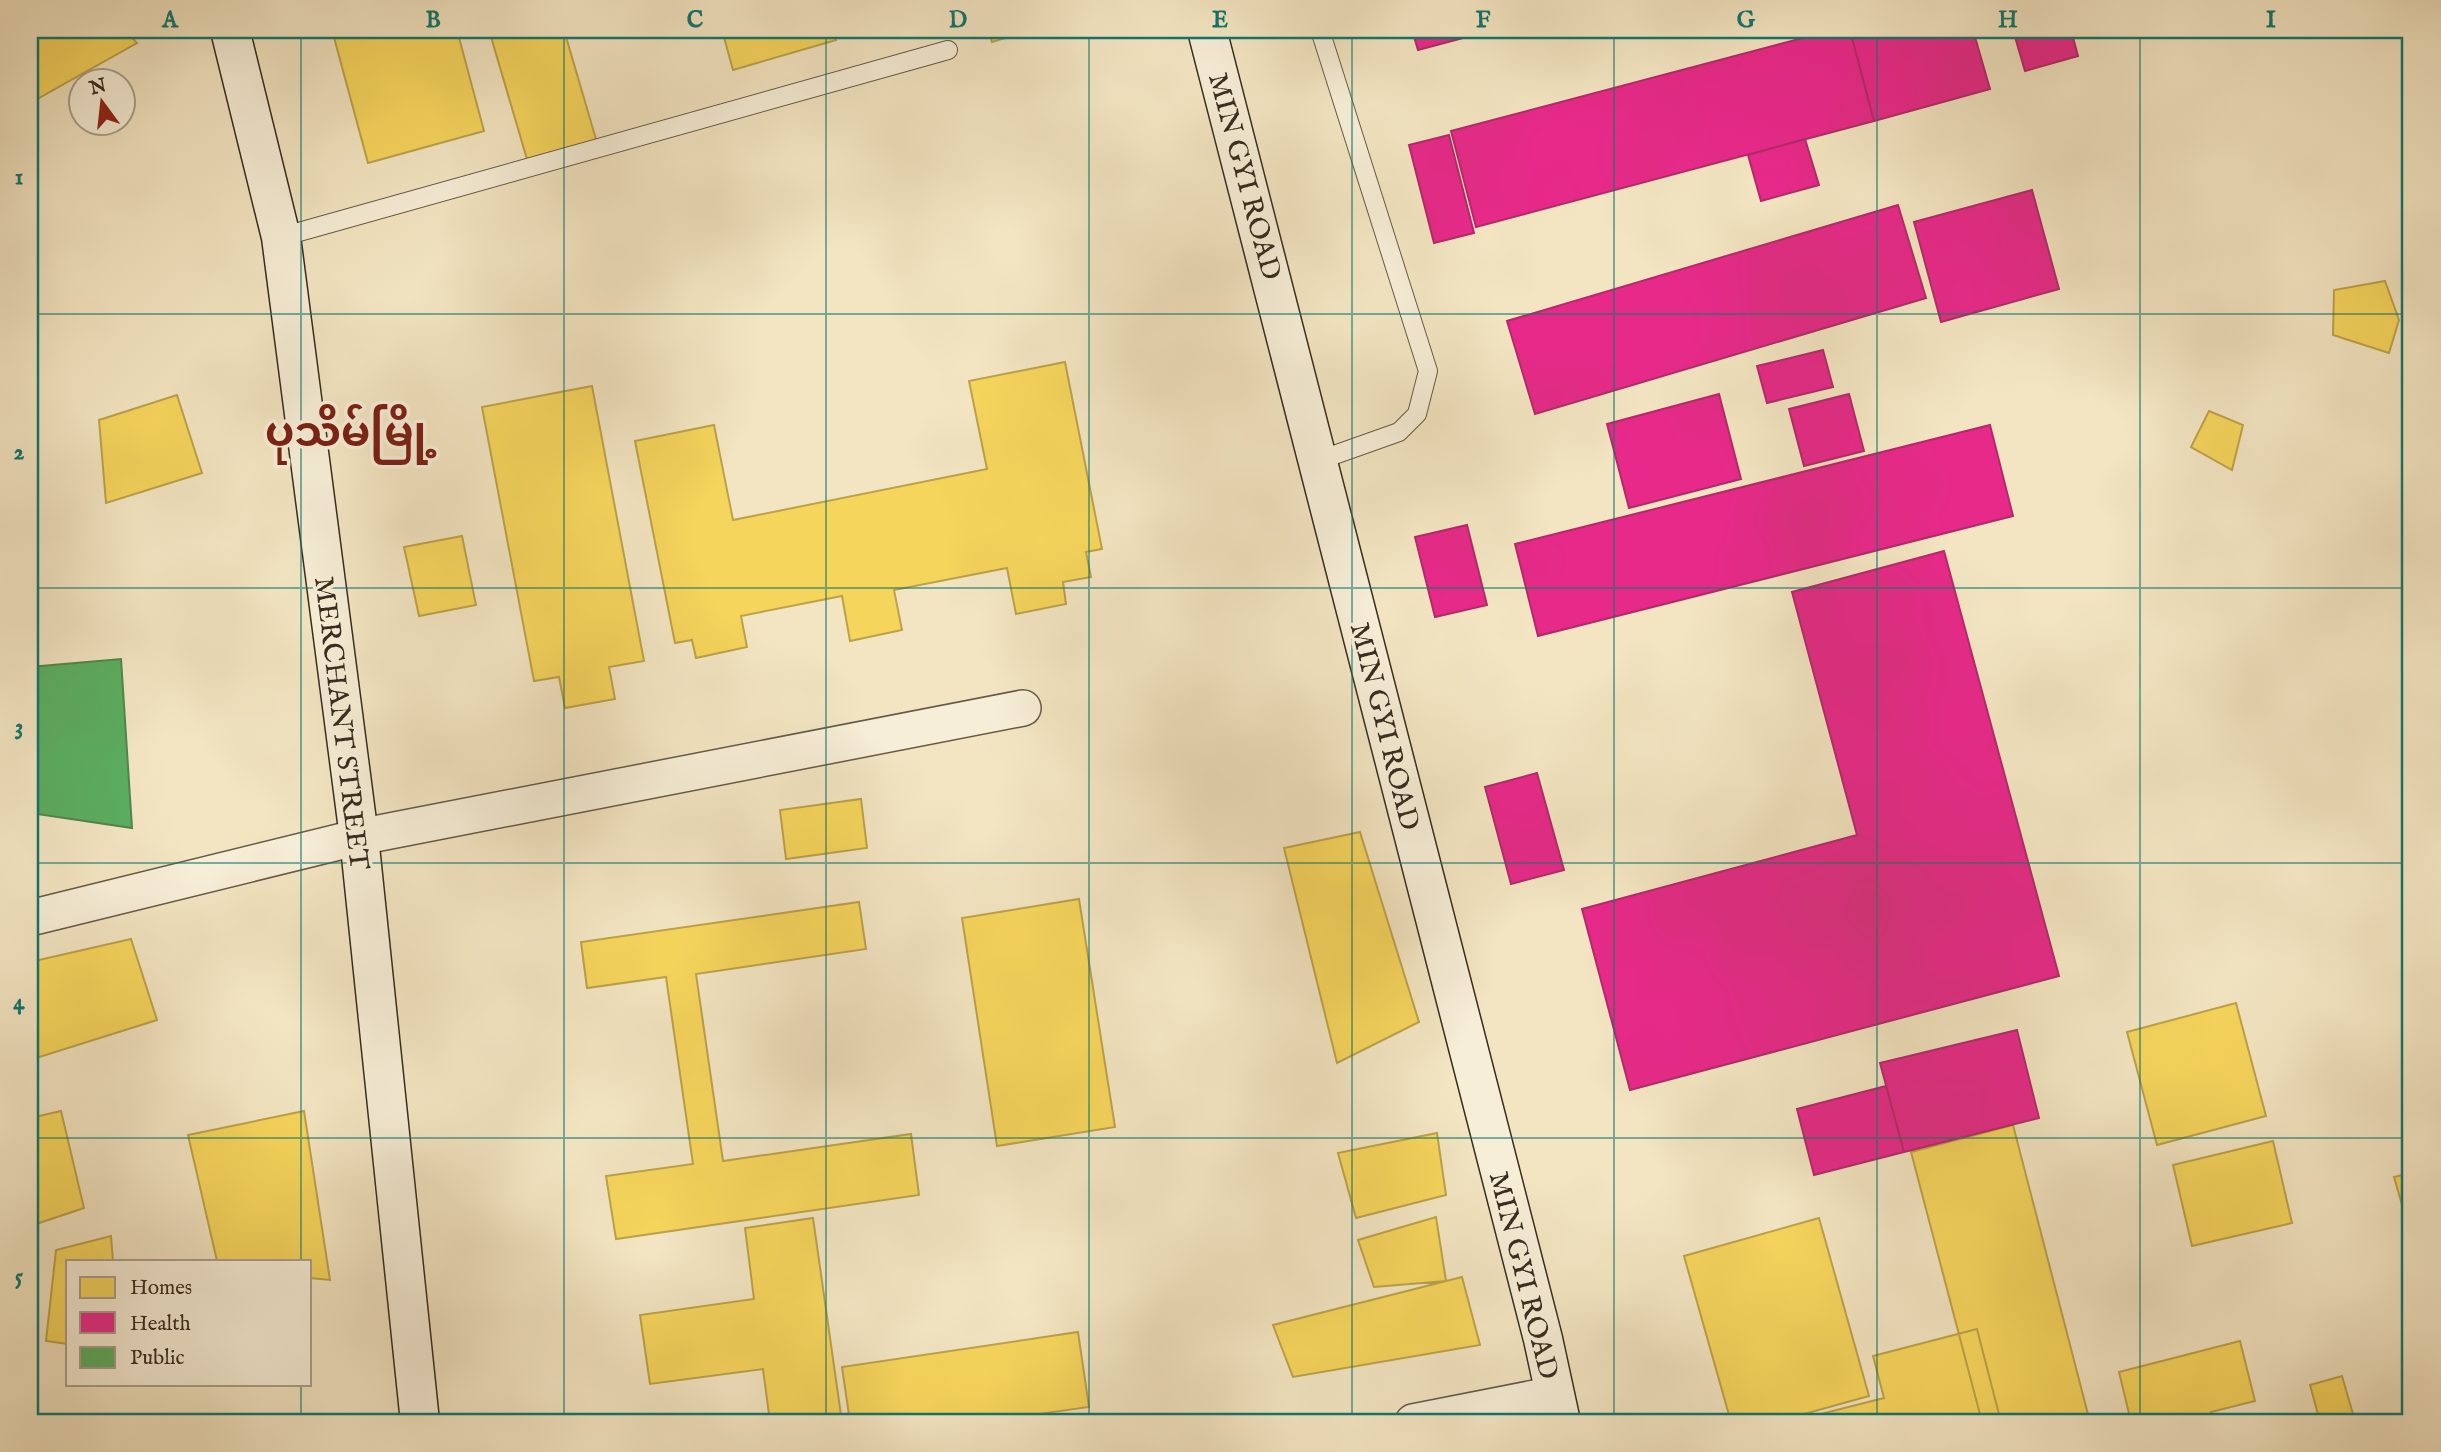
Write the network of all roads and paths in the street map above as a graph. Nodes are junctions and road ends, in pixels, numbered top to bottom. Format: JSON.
{"nodes":[{"id":1,"x":230,"y":30,"type":"edge"},
{"id":2,"x":1207,"y":30,"type":"edge"},
{"id":3,"x":1320,"y":30,"type":"edge"},
{"id":4,"x":948,"y":50,"type":"dead end"},
{"id":5,"x":281,"y":237,"type":"junction"},
{"id":6,"x":1320,"y":460,"type":"junction"},
{"id":7,"x":1023,"y":708,"type":"dead end"},
{"id":8,"x":359,"y":837,"type":"junction"},
{"id":9,"x":30,"y":918,"type":"edge"},
{"id":10,"x":1558,"y":1408,"type":"edge"},
{"id":11,"x":420,"y":1422,"type":"edge"},
{"id":12,"x":1413,"y":1422,"type":"edge"}],
"edges":[{"from":1,"to":5,"type":"main road","name":"MERCHANT STREET"},
{"from":2,"to":6,"type":"main road","name":"MIN GYI ROAD"},
{"from":3,"to":6,"type":"lane"},
{"from":4,"to":5,"type":"lane"},
{"from":5,"to":8,"type":"main road","name":"MERCHANT STREET"},
{"from":6,"to":10,"type":"main road","name":"MIN GYI ROAD"},
{"from":7,"to":8,"type":"street"},
{"from":8,"to":9,"type":"street"},
{"from":8,"to":11,"type":"main road","name":"MERCHANT STREET"},
{"from":10,"to":12,"type":"street"}]}
